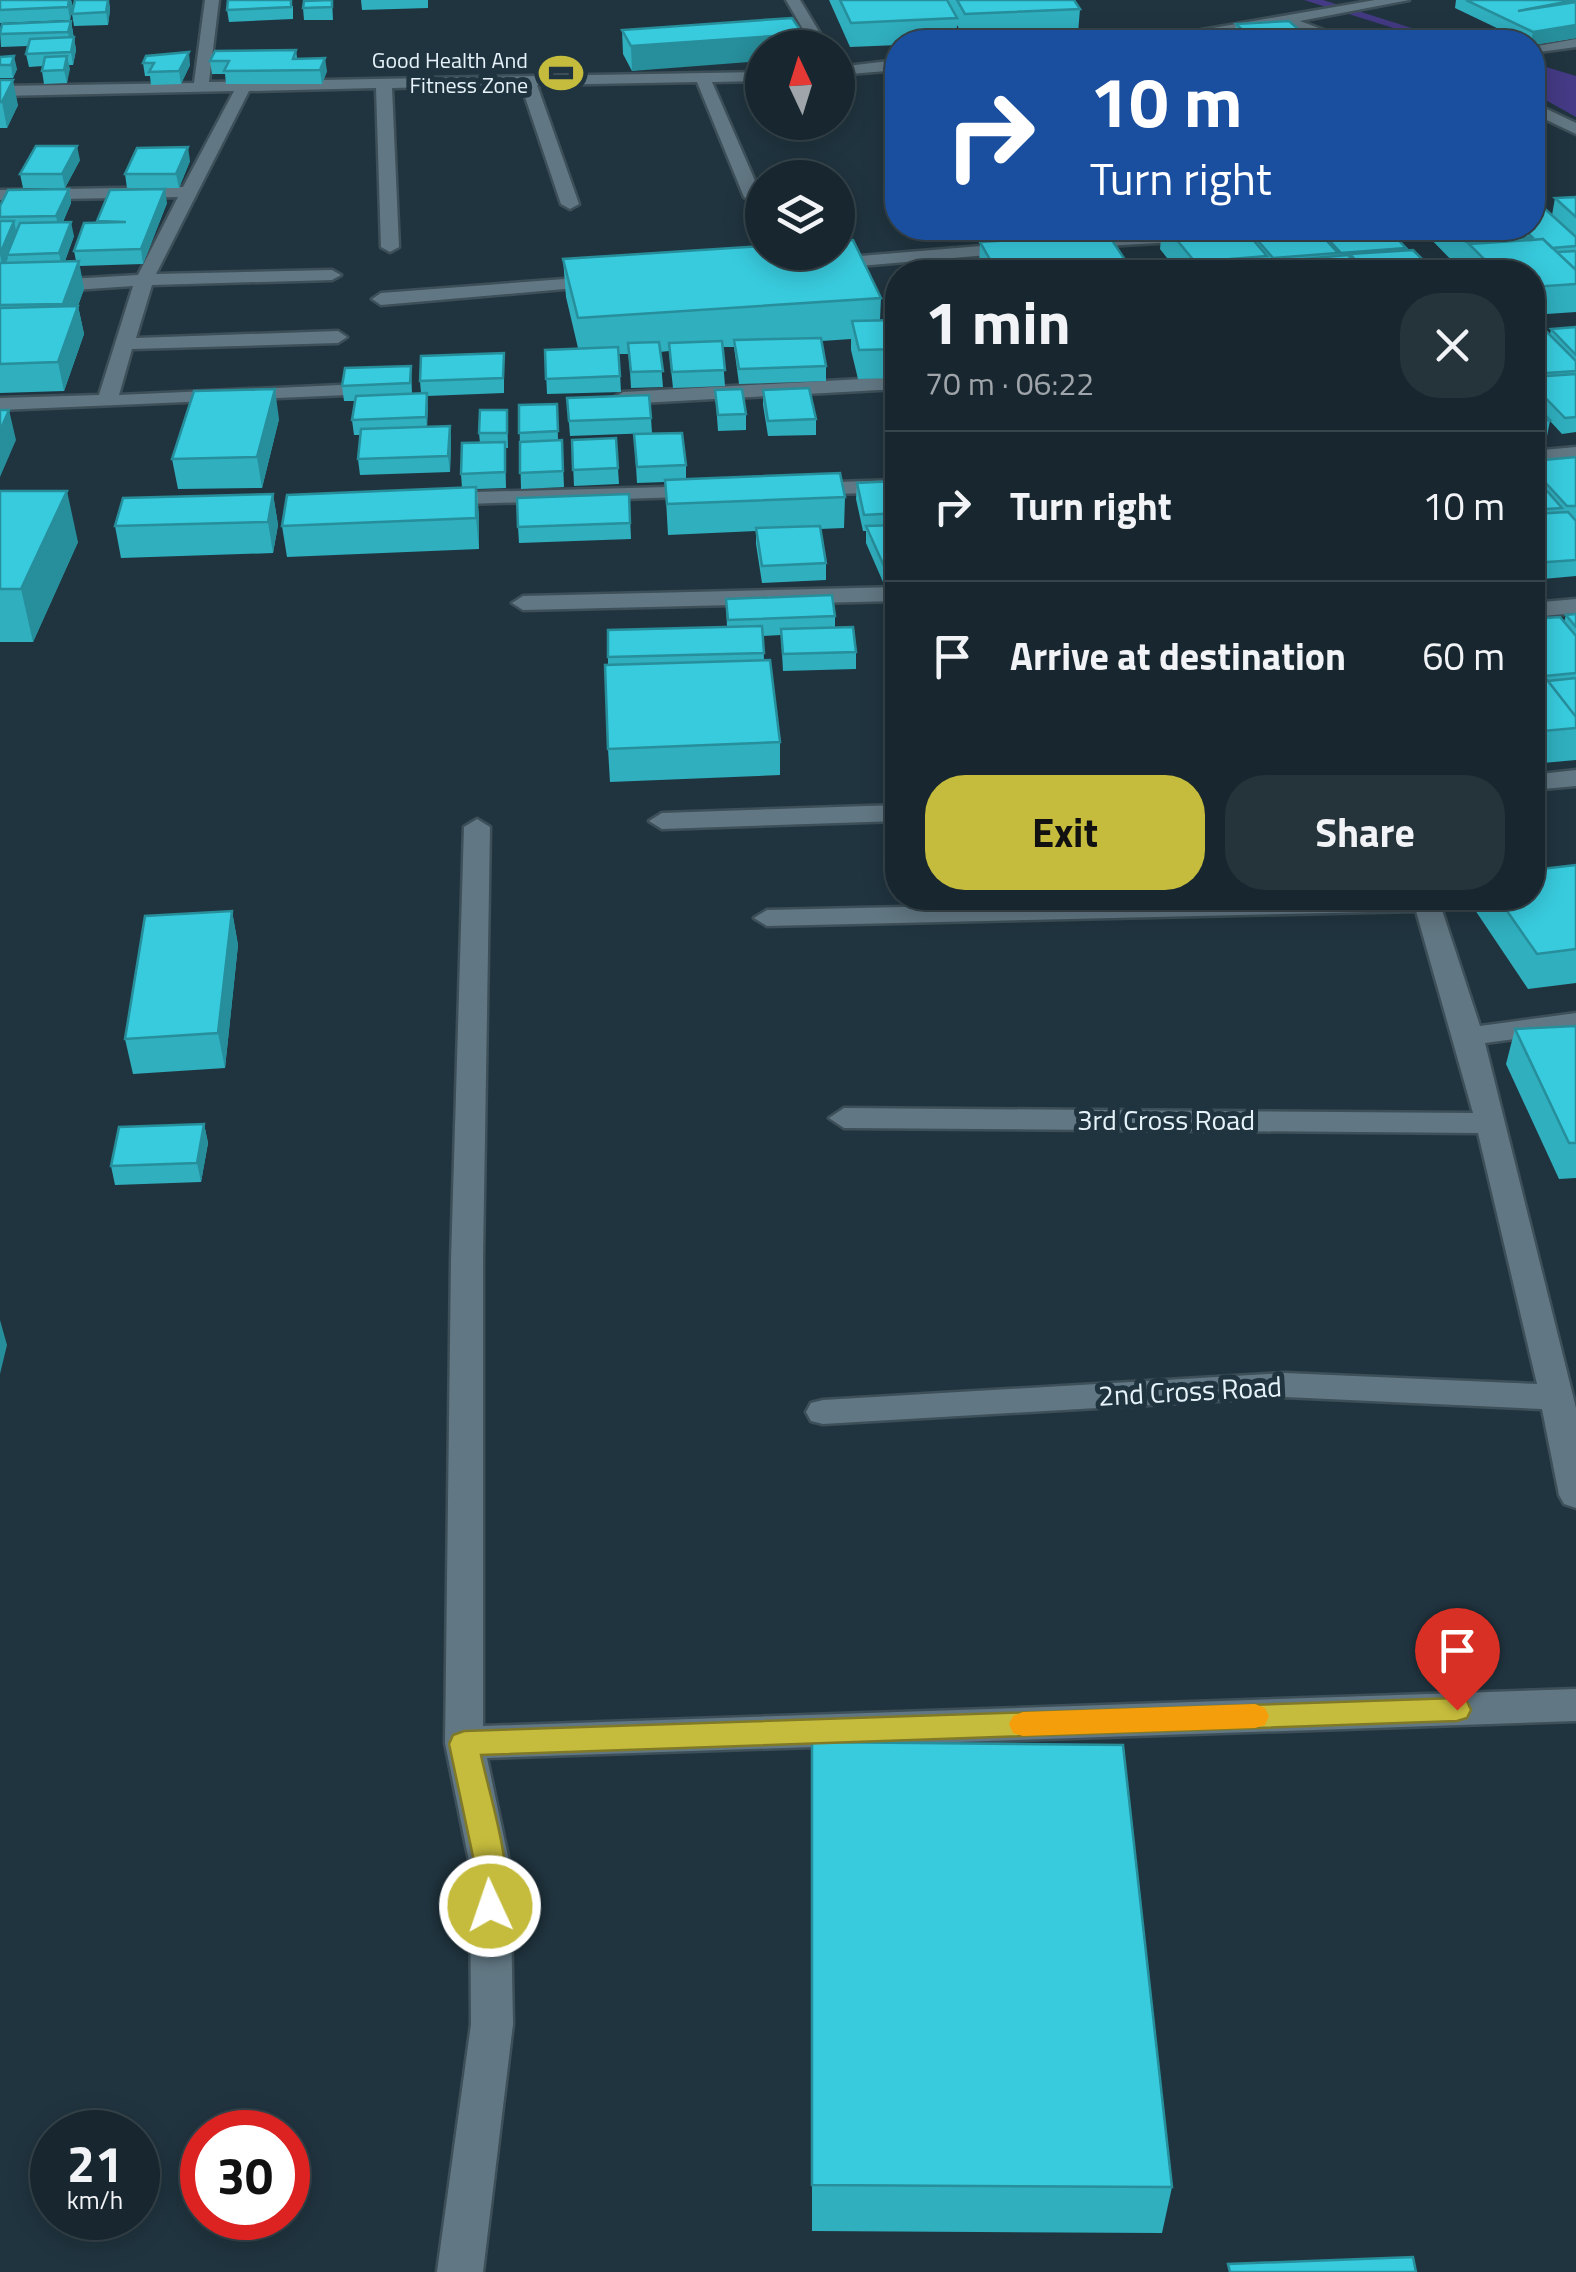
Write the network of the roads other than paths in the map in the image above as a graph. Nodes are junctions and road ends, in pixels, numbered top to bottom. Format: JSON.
{"nodes":[{"id":1,"x":212,"y":0,"type":"edge"},
{"id":2,"x":793,"y":0,"type":"edge"},
{"id":3,"x":1402,"y":0,"type":"edge"},
{"id":4,"x":1286,"y":20,"type":"junction"},
{"id":5,"x":811,"y":30,"type":"edge"},
{"id":6,"x":1219,"y":30,"type":"edge"},
{"id":7,"x":1315,"y":30,"type":"edge"},
{"id":8,"x":1576,"y":43,"type":"edge"},
{"id":9,"x":1545,"y":49,"type":"edge"},
{"id":10,"x":885,"y":66,"type":"edge"},
{"id":11,"x":855,"y":69,"type":"edge"},
{"id":12,"x":745,"y":77,"type":"edge"},
{"id":13,"x":702,"y":78,"type":"junction"},
{"id":14,"x":528,"y":82,"type":"junction"},
{"id":15,"x":244,"y":86,"type":"junction"},
{"id":16,"x":384,"y":86,"type":"junction"},
{"id":17,"x":200,"y":87,"type":"junction"},
{"id":18,"x":0,"y":91,"type":"edge"},
{"id":19,"x":1545,"y":115,"type":"edge"},
{"id":20,"x":1576,"y":129,"type":"edge"},
{"id":21,"x":745,"y":177,"type":"edge"},
{"id":22,"x":192,"y":192,"type":"junction"},
{"id":23,"x":0,"y":195,"type":"edge"},
{"id":24,"x":570,"y":204,"type":"dead end"},
{"id":25,"x":1040,"y":240,"type":"edge"},
{"id":26,"x":1101,"y":240,"type":"edge"},
{"id":27,"x":390,"y":247,"type":"dead end"},
{"id":28,"x":855,"y":260,"type":"edge"},
{"id":29,"x":1119,"y":260,"type":"edge"},
{"id":30,"x":332,"y":275,"type":"dead end"},
{"id":31,"x":144,"y":280,"type":"junction"},
{"id":32,"x":615,"y":280,"type":"edge"},
{"id":33,"x":0,"y":289,"type":"edge"},
{"id":34,"x":381,"y":299,"type":"dead end"},
{"id":35,"x":338,"y":338,"type":"dead end"},
{"id":36,"x":125,"y":344,"type":"junction"},
{"id":37,"x":885,"y":384,"type":"edge"},
{"id":38,"x":340,"y":391,"type":"edge"},
{"id":39,"x":623,"y":398,"type":"edge"},
{"id":40,"x":107,"y":402,"type":"junction"},
{"id":41,"x":0,"y":404,"type":"edge"},
{"id":42,"x":1576,"y":454,"type":"edge"},
{"id":43,"x":1545,"y":456,"type":"edge"},
{"id":44,"x":885,"y":486,"type":"edge"},
{"id":45,"x":780,"y":490,"type":"edge"},
{"id":46,"x":722,"y":491,"type":"edge"},
{"id":47,"x":409,"y":500,"type":"edge"},
{"id":48,"x":885,"y":594,"type":"edge"},
{"id":49,"x":522,"y":603,"type":"dead end"},
{"id":50,"x":1576,"y":606,"type":"edge"},
{"id":51,"x":1545,"y":609,"type":"edge"},
{"id":52,"x":1576,"y":778,"type":"edge"},
{"id":53,"x":1545,"y":782,"type":"edge"},
{"id":54,"x":885,"y":813,"type":"edge"},
{"id":55,"x":662,"y":821,"type":"dead end"},
{"id":56,"x":477,"y":827,"type":"dead end"},
{"id":57,"x":1060,"y":910,"type":"edge"},
{"id":58,"x":1429,"y":910,"type":"edge"},
{"id":59,"x":767,"y":918,"type":"dead end"},
{"id":60,"x":1576,"y":1022,"type":"edge"},
{"id":61,"x":1469,"y":1036,"type":"junction"},
{"id":62,"x":844,"y":1118,"type":"dead end"},
{"id":63,"x":1489,"y":1123,"type":"junction"},
{"id":64,"x":1557,"y":1397,"type":"junction"},
{"id":65,"x":823,"y":1412,"type":"dead end"},
{"id":66,"x":1576,"y":1496,"type":"edge"},
{"id":67,"x":1576,"y":1705,"type":"edge"},
{"id":68,"x":464,"y":1744,"type":"junction"},
{"id":69,"x":460,"y":2272,"type":"edge"}],
"edges":[{"from":1,"to":17,"type":"street"},
{"from":2,"to":5,"type":"street"},
{"from":3,"to":4,"type":"street"},
{"from":4,"to":6,"type":"street"},
{"from":4,"to":7,"type":"street"},
{"from":8,"to":9,"type":"street"},
{"from":10,"to":11,"type":"street"},
{"from":12,"to":13,"type":"street"},
{"from":13,"to":14,"type":"street"},
{"from":13,"to":21,"type":"street"},
{"from":14,"to":16,"type":"street"},
{"from":14,"to":24,"type":"street"},
{"from":15,"to":16,"type":"street"},
{"from":15,"to":17,"type":"street"},
{"from":15,"to":22,"type":"street"},
{"from":16,"to":27,"type":"street"},
{"from":17,"to":18,"type":"street"},
{"from":19,"to":20,"type":"street"},
{"from":22,"to":23,"type":"street"},
{"from":22,"to":31,"type":"street"},
{"from":25,"to":28,"type":"street"},
{"from":26,"to":29,"type":"street"},
{"from":30,"to":31,"type":"street"},
{"from":31,"to":33,"type":"street"},
{"from":31,"to":36,"type":"street"},
{"from":32,"to":34,"type":"street"},
{"from":35,"to":36,"type":"street"},
{"from":36,"to":40,"type":"street"},
{"from":37,"to":39,"type":"street"},
{"from":38,"to":40,"type":"street"},
{"from":40,"to":41,"type":"street"},
{"from":42,"to":43,"type":"street"},
{"from":44,"to":45,"type":"street"},
{"from":46,"to":47,"type":"street"},
{"from":48,"to":49,"type":"street"},
{"from":50,"to":51,"type":"street"},
{"from":52,"to":53,"type":"street"},
{"from":54,"to":55,"type":"street"},
{"from":56,"to":68,"type":"street"},
{"from":57,"to":59,"type":"street"},
{"from":58,"to":61,"type":"street"},
{"from":60,"to":61,"type":"street"},
{"from":61,"to":63,"type":"street"},
{"from":62,"to":63,"type":"street","name":"3rd Cross Road"},
{"from":63,"to":64,"type":"street"},
{"from":64,"to":65,"type":"street","name":"2nd Cross Road"},
{"from":64,"to":66,"type":"street"},
{"from":67,"to":68,"type":"street"},
{"from":68,"to":69,"type":"street"}]}
